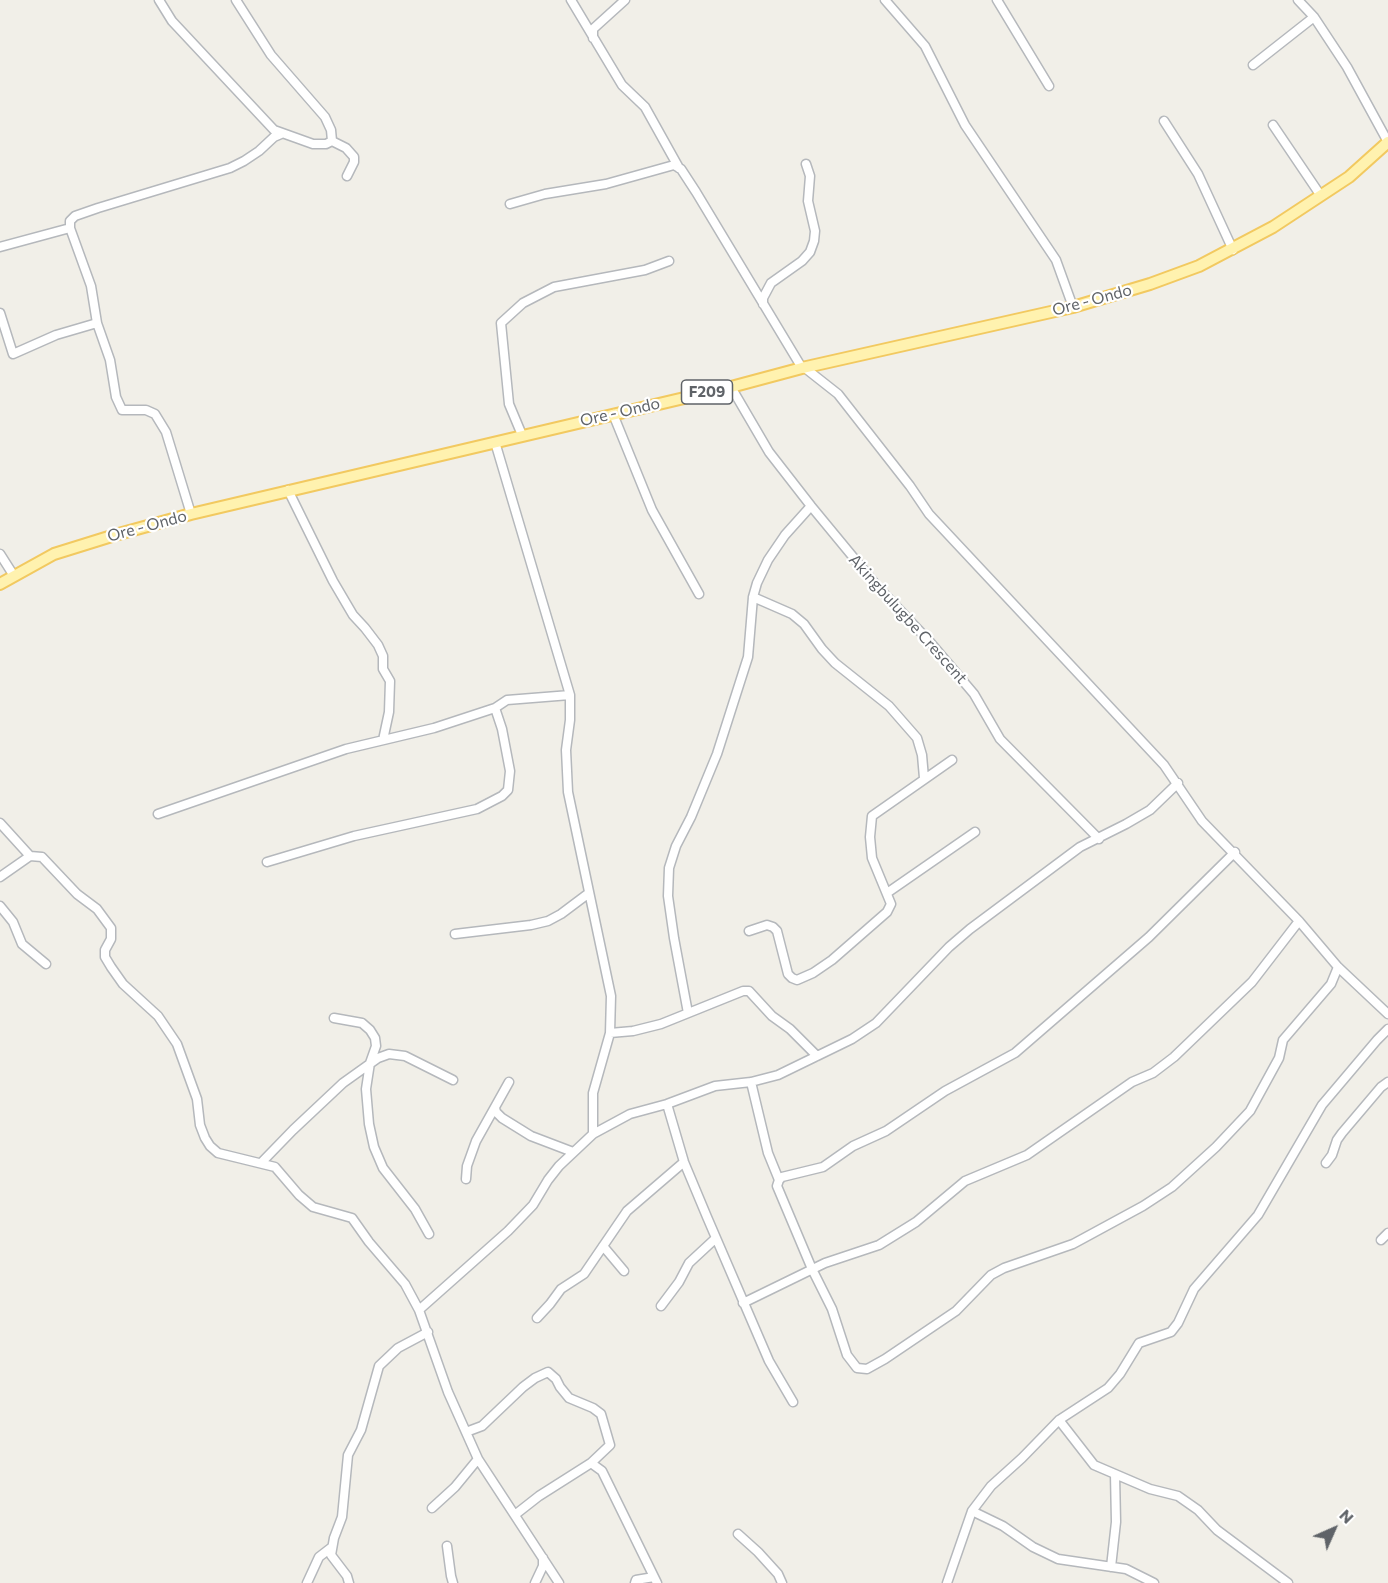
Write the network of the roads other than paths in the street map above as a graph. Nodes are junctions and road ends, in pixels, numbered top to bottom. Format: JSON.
{"nodes":[{"id":1,"x":159,"y":0,"type":"edge"},
{"id":2,"x":236,"y":0,"type":"edge"},
{"id":3,"x":571,"y":0,"type":"edge"},
{"id":4,"x":625,"y":0,"type":"edge"},
{"id":5,"x":885,"y":0,"type":"edge"},
{"id":6,"x":997,"y":0,"type":"edge"},
{"id":7,"x":1298,"y":0,"type":"edge"},
{"id":8,"x":1314,"y":17,"type":"junction"},
{"id":9,"x":592,"y":38,"type":"junction"},
{"id":10,"x":1253,"y":65,"type":"dead end"},
{"id":11,"x":1049,"y":86,"type":"dead end"},
{"id":12,"x":1164,"y":120,"type":"dead end"},
{"id":13,"x":1273,"y":125,"type":"dead end"},
{"id":14,"x":281,"y":134,"type":"junction"},
{"id":15,"x":332,"y":141,"type":"junction"},
{"id":16,"x":1388,"y":142,"type":"edge"},
{"id":17,"x":806,"y":164,"type":"dead end"},
{"id":18,"x":679,"y":168,"type":"junction"},
{"id":19,"x":347,"y":176,"type":"dead end"},
{"id":20,"x":1321,"y":196,"type":"junction"},
{"id":21,"x":510,"y":204,"type":"dead end"},
{"id":22,"x":70,"y":228,"type":"junction"},
{"id":23,"x":0,"y":247,"type":"edge"},
{"id":24,"x":1233,"y":250,"type":"junction"},
{"id":25,"x":669,"y":261,"type":"dead end"},
{"id":26,"x":763,"y":304,"type":"junction"},
{"id":27,"x":1073,"y":307,"type":"junction"},
{"id":28,"x":0,"y":313,"type":"edge"},
{"id":29,"x":97,"y":323,"type":"junction"},
{"id":30,"x":804,"y":368,"type":"junction"},
{"id":31,"x":731,"y":387,"type":"junction"},
{"id":32,"x":613,"y":414,"type":"junction"},
{"id":33,"x":522,"y":435,"type":"junction"},
{"id":34,"x":495,"y":442,"type":"junction"},
{"id":35,"x":288,"y":490,"type":"junction"},
{"id":36,"x":811,"y":506,"type":"junction"},
{"id":37,"x":191,"y":514,"type":"junction"},
{"id":38,"x":0,"y":555,"type":"edge"},
{"id":39,"x":14,"y":576,"type":"junction"},
{"id":40,"x":0,"y":584,"type":"edge"},
{"id":41,"x":699,"y":594,"type":"dead end"},
{"id":42,"x":753,"y":597,"type":"junction"},
{"id":43,"x":570,"y":695,"type":"junction"},
{"id":44,"x":495,"y":708,"type":"junction"},
{"id":45,"x":383,"y":740,"type":"junction"},
{"id":46,"x":952,"y":760,"type":"dead end"},
{"id":47,"x":924,"y":778,"type":"junction"},
{"id":48,"x":1178,"y":783,"type":"junction"},
{"id":49,"x":159,"y":814,"type":"dead end"},
{"id":50,"x":0,"y":823,"type":"edge"},
{"id":51,"x":975,"y":832,"type":"dead end"},
{"id":52,"x":1099,"y":839,"type":"junction"},
{"id":53,"x":1235,"y":852,"type":"junction"},
{"id":54,"x":30,"y":856,"type":"junction"},
{"id":55,"x":267,"y":861,"type":"dead end"},
{"id":56,"x":0,"y":878,"type":"edge"},
{"id":57,"x":589,"y":893,"type":"junction"},
{"id":58,"x":887,"y":893,"type":"junction"},
{"id":59,"x":0,"y":906,"type":"edge"},
{"id":60,"x":1299,"y":921,"type":"junction"},
{"id":61,"x":749,"y":931,"type":"dead end"},
{"id":62,"x":455,"y":934,"type":"dead end"},
{"id":63,"x":46,"y":964,"type":"dead end"},
{"id":64,"x":1338,"y":967,"type":"junction"},
{"id":65,"x":688,"y":1013,"type":"junction"},
{"id":66,"x":1388,"y":1014,"type":"edge"},
{"id":67,"x":334,"y":1018,"type":"dead end"},
{"id":68,"x":1388,"y":1029,"type":"edge"},
{"id":69,"x":610,"y":1033,"type":"junction"},
{"id":70,"x":817,"y":1056,"type":"junction"},
{"id":71,"x":370,"y":1063,"type":"junction"},
{"id":72,"x":453,"y":1080,"type":"dead end"},
{"id":73,"x":508,"y":1082,"type":"dead end"},
{"id":74,"x":751,"y":1082,"type":"junction"},
{"id":75,"x":1388,"y":1082,"type":"edge"},
{"id":76,"x":667,"y":1104,"type":"junction"},
{"id":77,"x":495,"y":1108,"type":"junction"},
{"id":78,"x":593,"y":1134,"type":"junction"},
{"id":79,"x":573,"y":1152,"type":"junction"},
{"id":80,"x":684,"y":1162,"type":"junction"},
{"id":81,"x":261,"y":1163,"type":"junction"},
{"id":82,"x":1326,"y":1163,"type":"dead end"},
{"id":83,"x":466,"y":1179,"type":"dead end"},
{"id":84,"x":779,"y":1180,"type":"junction"},
{"id":85,"x":1388,"y":1233,"type":"edge"},
{"id":86,"x":429,"y":1234,"type":"dead end"},
{"id":87,"x":716,"y":1238,"type":"junction"},
{"id":88,"x":1381,"y":1240,"type":"dead end"},
{"id":89,"x":603,"y":1246,"type":"junction"},
{"id":90,"x":812,"y":1269,"type":"junction"},
{"id":91,"x":624,"y":1271,"type":"dead end"},
{"id":92,"x":743,"y":1303,"type":"junction"},
{"id":93,"x":661,"y":1306,"type":"dead end"},
{"id":94,"x":419,"y":1310,"type":"junction"},
{"id":95,"x":537,"y":1318,"type":"dead end"},
{"id":96,"x":428,"y":1332,"type":"junction"},
{"id":97,"x":793,"y":1402,"type":"dead end"},
{"id":98,"x":1059,"y":1419,"type":"junction"},
{"id":99,"x":466,"y":1432,"type":"junction"},
{"id":100,"x":478,"y":1459,"type":"junction"},
{"id":101,"x":591,"y":1463,"type":"junction"},
{"id":102,"x":1115,"y":1474,"type":"junction"},
{"id":103,"x":432,"y":1508,"type":"dead end"},
{"id":104,"x":972,"y":1511,"type":"junction"},
{"id":105,"x":516,"y":1514,"type":"junction"},
{"id":106,"x":738,"y":1534,"type":"dead end"},
{"id":107,"x":447,"y":1546,"type":"dead end"},
{"id":108,"x":332,"y":1547,"type":"junction"},
{"id":109,"x":543,"y":1557,"type":"junction"},
{"id":110,"x":1111,"y":1567,"type":"junction"},
{"id":111,"x":656,"y":1580,"type":"edge"},
{"id":112,"x":1144,"y":1580,"type":"edge"},
{"id":113,"x":308,"y":1583,"type":"edge"},
{"id":114,"x":349,"y":1583,"type":"edge"},
{"id":115,"x":453,"y":1583,"type":"edge"},
{"id":116,"x":535,"y":1583,"type":"edge"},
{"id":117,"x":559,"y":1583,"type":"edge"},
{"id":118,"x":635,"y":1583,"type":"edge"},
{"id":119,"x":782,"y":1583,"type":"edge"},
{"id":120,"x":947,"y":1583,"type":"edge"},
{"id":121,"x":1154,"y":1583,"type":"edge"},
{"id":122,"x":1288,"y":1583,"type":"edge"}],
"edges":[{"from":1,"to":14,"type":"street"},
{"from":2,"to":15,"type":"street"},
{"from":3,"to":9,"type":"street"},
{"from":4,"to":9,"type":"street"},
{"from":5,"to":27,"type":"street"},
{"from":6,"to":11,"type":"street"},
{"from":7,"to":8,"type":"street"},
{"from":8,"to":10,"type":"street"},
{"from":8,"to":16,"type":"street"},
{"from":9,"to":18,"type":"street"},
{"from":12,"to":24,"type":"street"},
{"from":13,"to":20,"type":"street"},
{"from":14,"to":15,"type":"street"},
{"from":14,"to":22,"type":"street"},
{"from":15,"to":19,"type":"street"},
{"from":16,"to":20,"type":"main road","name":"Ore - Ondo","number":"F209"},
{"from":17,"to":26,"type":"street"},
{"from":18,"to":21,"type":"street"},
{"from":18,"to":26,"type":"street"},
{"from":20,"to":24,"type":"main road","name":"Ore - Ondo","number":"F209"},
{"from":22,"to":23,"type":"street"},
{"from":22,"to":29,"type":"street"},
{"from":24,"to":27,"type":"main road","name":"Ore - Ondo","number":"F209"},
{"from":25,"to":33,"type":"street"},
{"from":26,"to":30,"type":"street"},
{"from":27,"to":30,"type":"main road","name":"Ore - Ondo","number":"F209"},
{"from":28,"to":29,"type":"street"},
{"from":29,"to":37,"type":"street"},
{"from":30,"to":31,"type":"main road","name":"Ore - Ondo","number":"F209"},
{"from":30,"to":48,"type":"street"},
{"from":31,"to":32,"type":"main road","name":"Ore - Ondo","number":"F209"},
{"from":31,"to":36,"type":"street","name":"Akingbulugbe Crescent"},
{"from":32,"to":33,"type":"main road","name":"Ore - Ondo","number":"F209"},
{"from":32,"to":41,"type":"street"},
{"from":33,"to":34,"type":"main road","name":"Ore - Ondo","number":"F209"},
{"from":34,"to":35,"type":"main road","name":"Ore - Ondo","number":"F209"},
{"from":34,"to":43,"type":"street"},
{"from":35,"to":37,"type":"main road","name":"Ore - Ondo","number":"F209"},
{"from":35,"to":45,"type":"street"},
{"from":36,"to":42,"type":"street"},
{"from":36,"to":52,"type":"street","name":"Akingbulugbe Crescent"},
{"from":37,"to":39,"type":"main road","name":"Ore - Ondo","number":"F209"},
{"from":38,"to":39,"type":"street"},
{"from":39,"to":40,"type":"main road","name":"Ore - Ondo","number":"F209"},
{"from":42,"to":47,"type":"street"},
{"from":42,"to":65,"type":"street"},
{"from":43,"to":44,"type":"street"},
{"from":43,"to":57,"type":"street"},
{"from":44,"to":45,"type":"street"},
{"from":44,"to":55,"type":"street"},
{"from":45,"to":49,"type":"street"},
{"from":46,"to":47,"type":"street"},
{"from":47,"to":58,"type":"street"},
{"from":48,"to":52,"type":"street"},
{"from":48,"to":53,"type":"street"},
{"from":50,"to":54,"type":"street"},
{"from":51,"to":58,"type":"street"},
{"from":52,"to":70,"type":"street"},
{"from":53,"to":60,"type":"street"},
{"from":53,"to":84,"type":"street"},
{"from":54,"to":56,"type":"street"},
{"from":54,"to":81,"type":"street"},
{"from":57,"to":62,"type":"street"},
{"from":57,"to":69,"type":"street"},
{"from":58,"to":61,"type":"street"},
{"from":59,"to":63,"type":"street"},
{"from":60,"to":64,"type":"street"},
{"from":60,"to":90,"type":"street"},
{"from":64,"to":66,"type":"street"},
{"from":64,"to":90,"type":"street"},
{"from":65,"to":69,"type":"street"},
{"from":65,"to":70,"type":"street"},
{"from":67,"to":71,"type":"street"},
{"from":68,"to":98,"type":"street"},
{"from":69,"to":78,"type":"street"},
{"from":70,"to":74,"type":"street"},
{"from":71,"to":72,"type":"street"},
{"from":71,"to":81,"type":"street"},
{"from":71,"to":86,"type":"street"},
{"from":73,"to":77,"type":"street"},
{"from":74,"to":76,"type":"street"},
{"from":74,"to":84,"type":"street"},
{"from":75,"to":82,"type":"street"},
{"from":76,"to":78,"type":"street"},
{"from":76,"to":80,"type":"street"},
{"from":77,"to":79,"type":"street"},
{"from":77,"to":83,"type":"street"},
{"from":78,"to":79,"type":"street"},
{"from":79,"to":94,"type":"street"},
{"from":80,"to":87,"type":"street"},
{"from":80,"to":89,"type":"street"},
{"from":81,"to":94,"type":"street"},
{"from":84,"to":90,"type":"street"},
{"from":85,"to":88,"type":"street"},
{"from":87,"to":92,"type":"street"},
{"from":87,"to":93,"type":"street"},
{"from":89,"to":91,"type":"street"},
{"from":89,"to":95,"type":"street"},
{"from":90,"to":92,"type":"street"},
{"from":92,"to":97,"type":"street"},
{"from":94,"to":96,"type":"street"},
{"from":96,"to":99,"type":"street"},
{"from":96,"to":108,"type":"street"},
{"from":98,"to":102,"type":"street"},
{"from":98,"to":104,"type":"street"},
{"from":99,"to":100,"type":"street"},
{"from":99,"to":101,"type":"street"},
{"from":100,"to":103,"type":"street"},
{"from":100,"to":105,"type":"street"},
{"from":101,"to":105,"type":"street"},
{"from":101,"to":111,"type":"street"},
{"from":102,"to":110,"type":"street"},
{"from":102,"to":122,"type":"street"},
{"from":104,"to":110,"type":"street"},
{"from":104,"to":120,"type":"street"},
{"from":105,"to":109,"type":"street"},
{"from":106,"to":119,"type":"street"},
{"from":107,"to":115,"type":"street"},
{"from":108,"to":113,"type":"street"},
{"from":108,"to":114,"type":"street"},
{"from":109,"to":116,"type":"street"},
{"from":109,"to":117,"type":"street"},
{"from":110,"to":112,"type":"street"},
{"from":111,"to":118,"type":"street"},
{"from":112,"to":121,"type":"street"}]}
